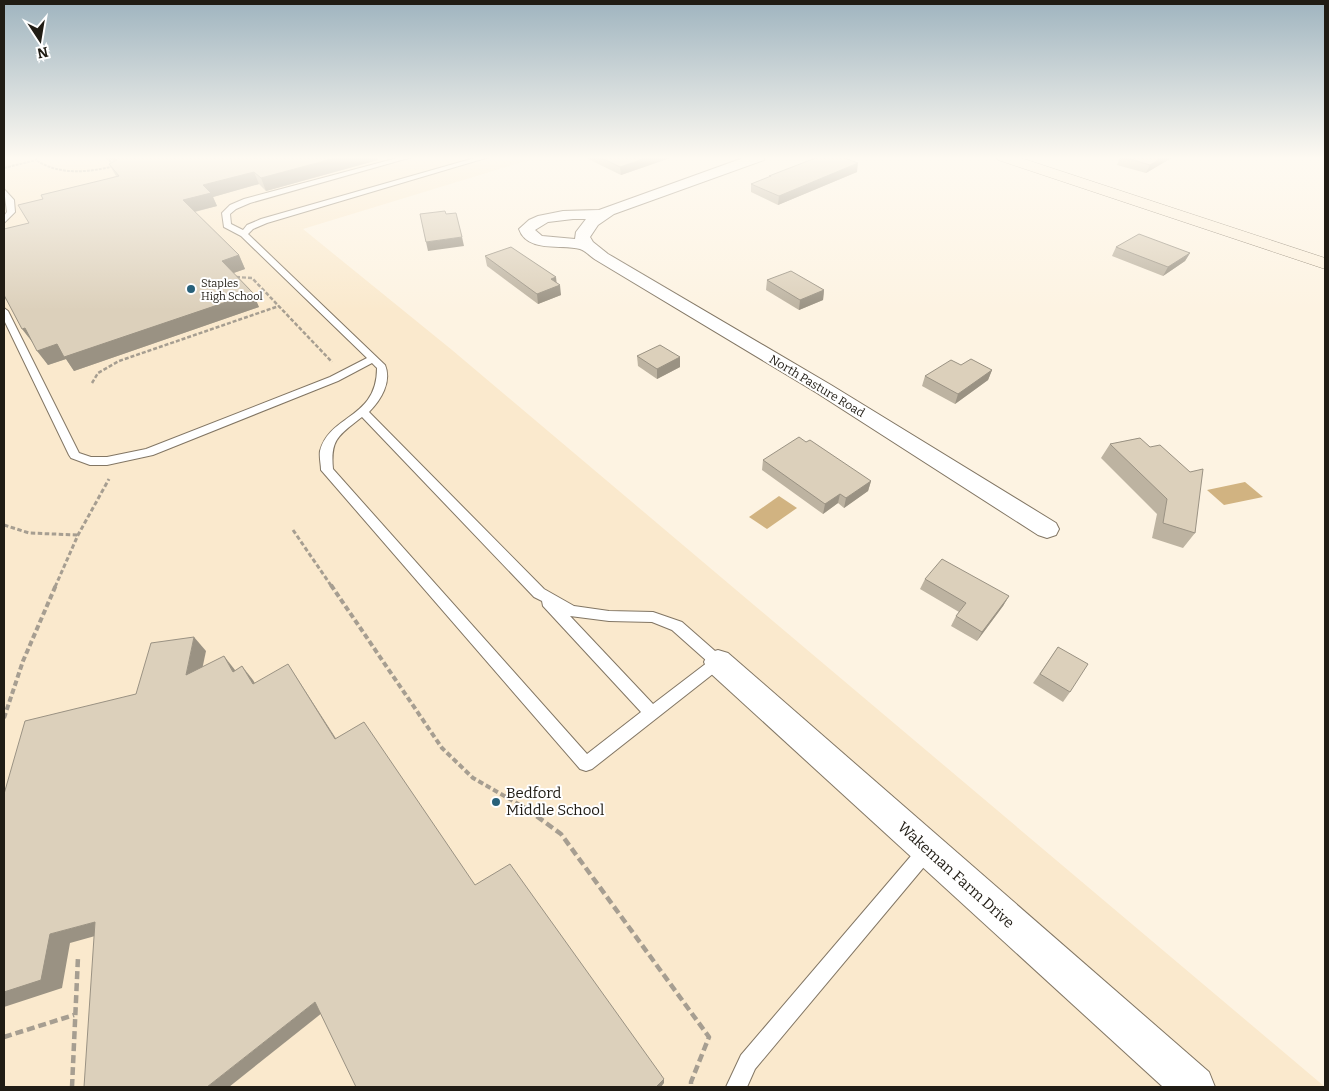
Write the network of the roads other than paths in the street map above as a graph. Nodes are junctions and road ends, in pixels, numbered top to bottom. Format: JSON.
{"nodes":[{"id":1,"x":11,"y":208,"type":"edge"},
{"id":2,"x":232,"y":208,"type":"edge"},
{"id":3,"x":309,"y":208,"type":"edge"},
{"id":4,"x":621,"y":208,"type":"edge"},
{"id":5,"x":1156,"y":208,"type":"edge"},
{"id":6,"x":602,"y":215,"type":"junction"},
{"id":7,"x":4,"y":221,"type":"edge"},
{"id":8,"x":244,"y":234,"type":"junction"},
{"id":9,"x":586,"y":245,"type":"junction"},
{"id":10,"x":1325,"y":264,"type":"edge"},
{"id":11,"x":4,"y":311,"type":"edge"},
{"id":12,"x":373,"y":358,"type":"junction"},
{"id":13,"x":363,"y":412,"type":"junction"},
{"id":14,"x":1047,"y":530,"type":"dead end"},
{"id":15,"x":539,"y":593,"type":"junction"},
{"id":16,"x":718,"y":662,"type":"junction"},
{"id":17,"x":652,"y":713,"type":"junction"},
{"id":18,"x":928,"y":849,"type":"junction"},
{"id":19,"x":736,"y":1087,"type":"edge"},
{"id":20,"x":1194,"y":1087,"type":"edge"}],
"edges":[{"from":1,"to":7,"type":"lane"},
{"from":2,"to":8,"type":"lane"},
{"from":3,"to":8,"type":"lane"},
{"from":4,"to":6,"type":"street","name":"North Pasture Road"},
{"from":5,"to":10,"type":"street"},
{"from":6,"to":9,"type":"street","name":"North Pasture Road"},
{"from":6,"to":9,"type":"street","name":"North Pasture Road"},
{"from":8,"to":12,"type":"lane"},
{"from":9,"to":14,"type":"street","name":"North Pasture Road"},
{"from":11,"to":12,"type":"lane"},
{"from":12,"to":13,"type":"lane"},
{"from":13,"to":15,"type":"lane"},
{"from":13,"to":17,"type":"lane"},
{"from":15,"to":16,"type":"lane"},
{"from":15,"to":17,"type":"lane"},
{"from":16,"to":17,"type":"lane"},
{"from":16,"to":18,"type":"street","name":"Wakeman Farm Drive"},
{"from":18,"to":19,"type":"lane"},
{"from":18,"to":20,"type":"street","name":"Wakeman Farm Drive"}]}
